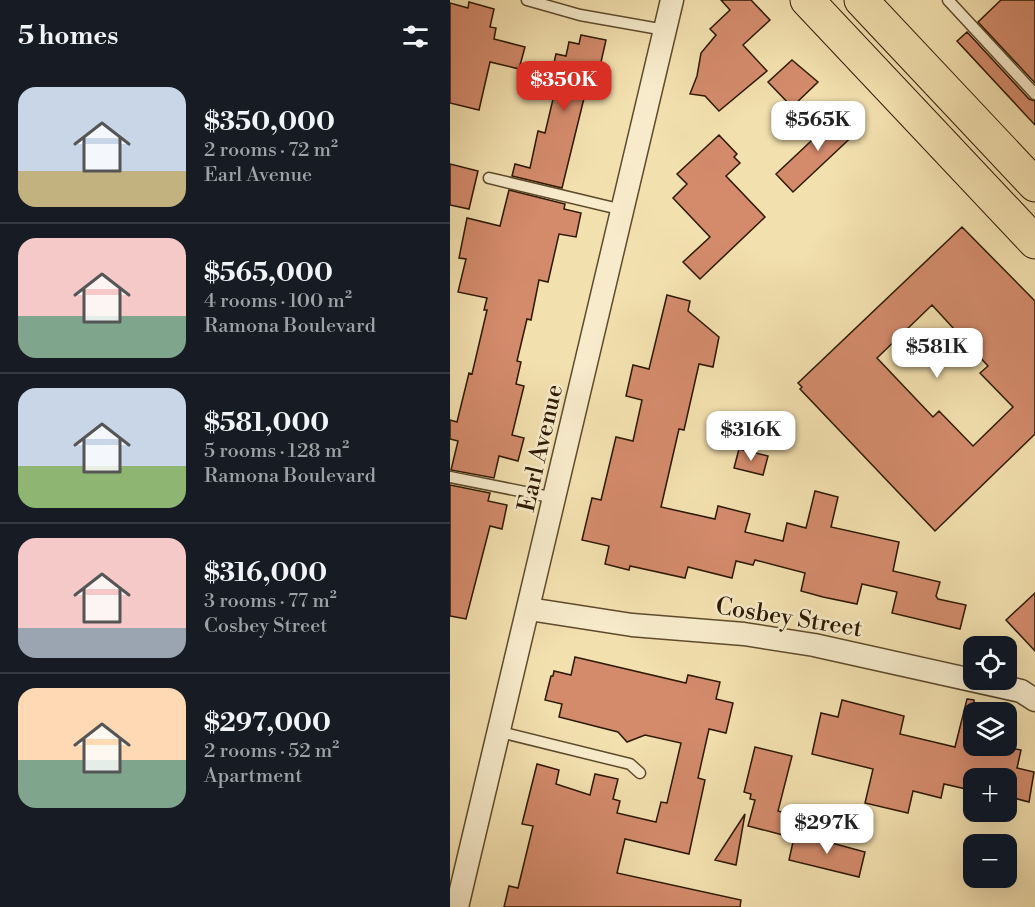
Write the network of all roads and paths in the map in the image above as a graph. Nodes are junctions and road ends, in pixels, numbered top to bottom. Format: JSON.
{"nodes":[{"id":1,"x":527,"y":0,"type":"edge"},
{"id":2,"x":672,"y":0,"type":"edge"},
{"id":3,"x":807,"y":0,"type":"edge"},
{"id":4,"x":861,"y":0,"type":"edge"},
{"id":5,"x":948,"y":0,"type":"edge"},
{"id":6,"x":665,"y":30,"type":"junction"},
{"id":7,"x":1035,"y":94,"type":"edge"},
{"id":8,"x":489,"y":178,"type":"dead end"},
{"id":9,"x":1035,"y":184,"type":"edge"},
{"id":10,"x":623,"y":210,"type":"junction"},
{"id":11,"x":1035,"y":242,"type":"edge"},
{"id":12,"x":450,"y":477,"type":"edge"},
{"id":13,"x":555,"y":498,"type":"junction"},
{"id":14,"x":529,"y":609,"type":"junction"},
{"id":15,"x":1035,"y":700,"type":"edge"},
{"id":16,"x":500,"y":732,"type":"junction"},
{"id":17,"x":640,"y":773,"type":"dead end"},
{"id":18,"x":457,"y":907,"type":"edge"}],
"edges":[{"from":1,"to":6,"type":"lane"},
{"from":2,"to":6,"type":"street","name":"Earl Avenue"},
{"from":3,"to":11,"type":"main road"},
{"from":4,"to":9,"type":"main road"},
{"from":5,"to":7,"type":"lane"},
{"from":6,"to":10,"type":"street","name":"Earl Avenue"},
{"from":8,"to":10,"type":"lane"},
{"from":10,"to":13,"type":"street","name":"Earl Avenue"},
{"from":12,"to":13,"type":"lane"},
{"from":13,"to":14,"type":"street","name":"Earl Avenue"},
{"from":14,"to":15,"type":"street","name":"Cosbey Street"},
{"from":14,"to":16,"type":"street","name":"Earl Avenue"},
{"from":16,"to":17,"type":"lane"},
{"from":16,"to":18,"type":"street","name":"Earl Avenue"}]}
